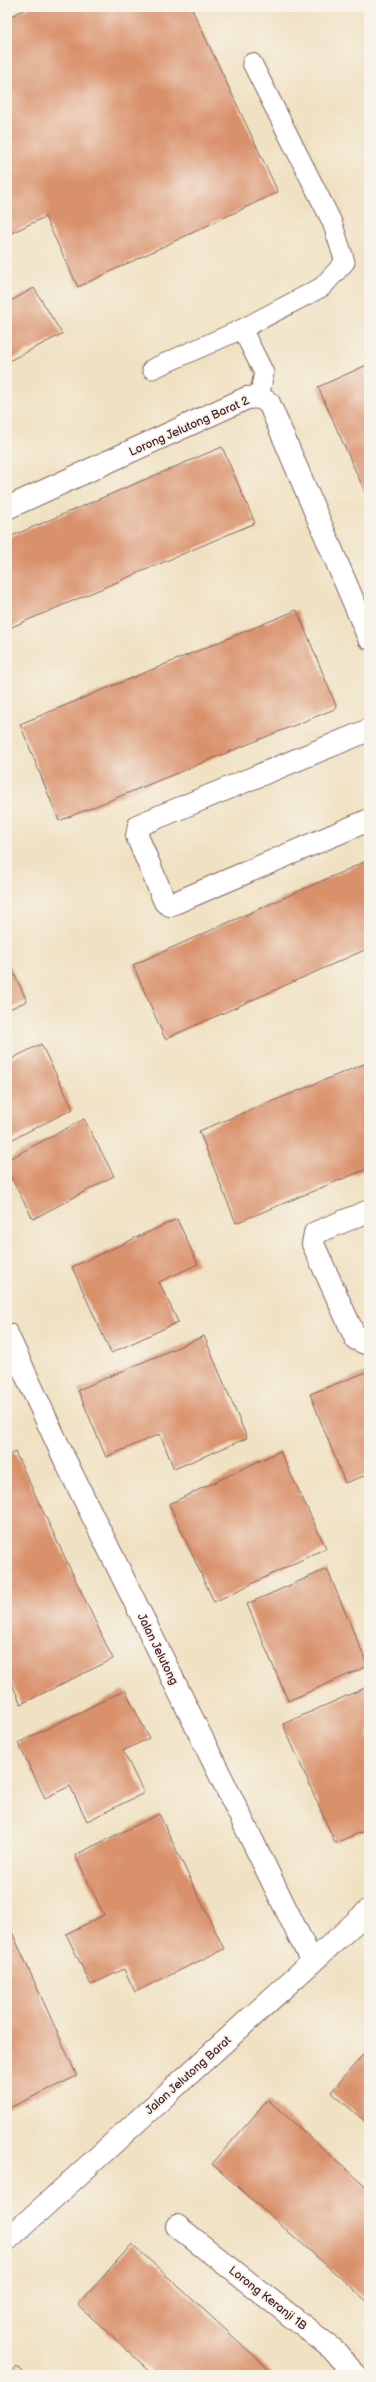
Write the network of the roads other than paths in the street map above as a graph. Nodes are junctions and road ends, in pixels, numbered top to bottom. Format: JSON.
{"nodes":[{"id":1,"x":252,"y":63,"type":"dead end"},
{"id":2,"x":242,"y":329,"type":"junction"},
{"id":3,"x":152,"y":369,"type":"dead end"},
{"id":4,"x":259,"y":397,"type":"junction"},
{"id":5,"x":7,"y":508,"type":"edge"},
{"id":6,"x":369,"y":638,"type":"edge"},
{"id":7,"x":369,"y":730,"type":"edge"},
{"id":8,"x":369,"y":820,"type":"edge"},
{"id":9,"x":369,"y":1211,"type":"edge"},
{"id":10,"x":7,"y":1334,"type":"edge"},
{"id":11,"x":369,"y":1341,"type":"edge"},
{"id":12,"x":369,"y":1910,"type":"edge"},
{"id":13,"x":312,"y":1962,"type":"junction"},
{"id":14,"x":177,"y":2226,"type":"dead end"},
{"id":15,"x":7,"y":2240,"type":"edge"},
{"id":16,"x":355,"y":2375,"type":"edge"}],
"edges":[{"from":1,"to":2,"type":"lane"},
{"from":2,"to":3,"type":"lane"},
{"from":2,"to":4,"type":"lane"},
{"from":4,"to":5,"type":"street","name":"Lorong Jelutong Barat 2"},
{"from":4,"to":6,"type":"street","name":"Lorong Jelutong Barat 2"},
{"from":7,"to":8,"type":"street"},
{"from":9,"to":11,"type":"street"},
{"from":10,"to":13,"type":"street","name":"Jalan Jelutong"},
{"from":12,"to":13,"type":"street","name":"Jalan Jelutong Barat"},
{"from":13,"to":15,"type":"street","name":"Jalan Jelutong Barat"},
{"from":14,"to":16,"type":"street","name":"Lorong Keranji 1B"}]}
